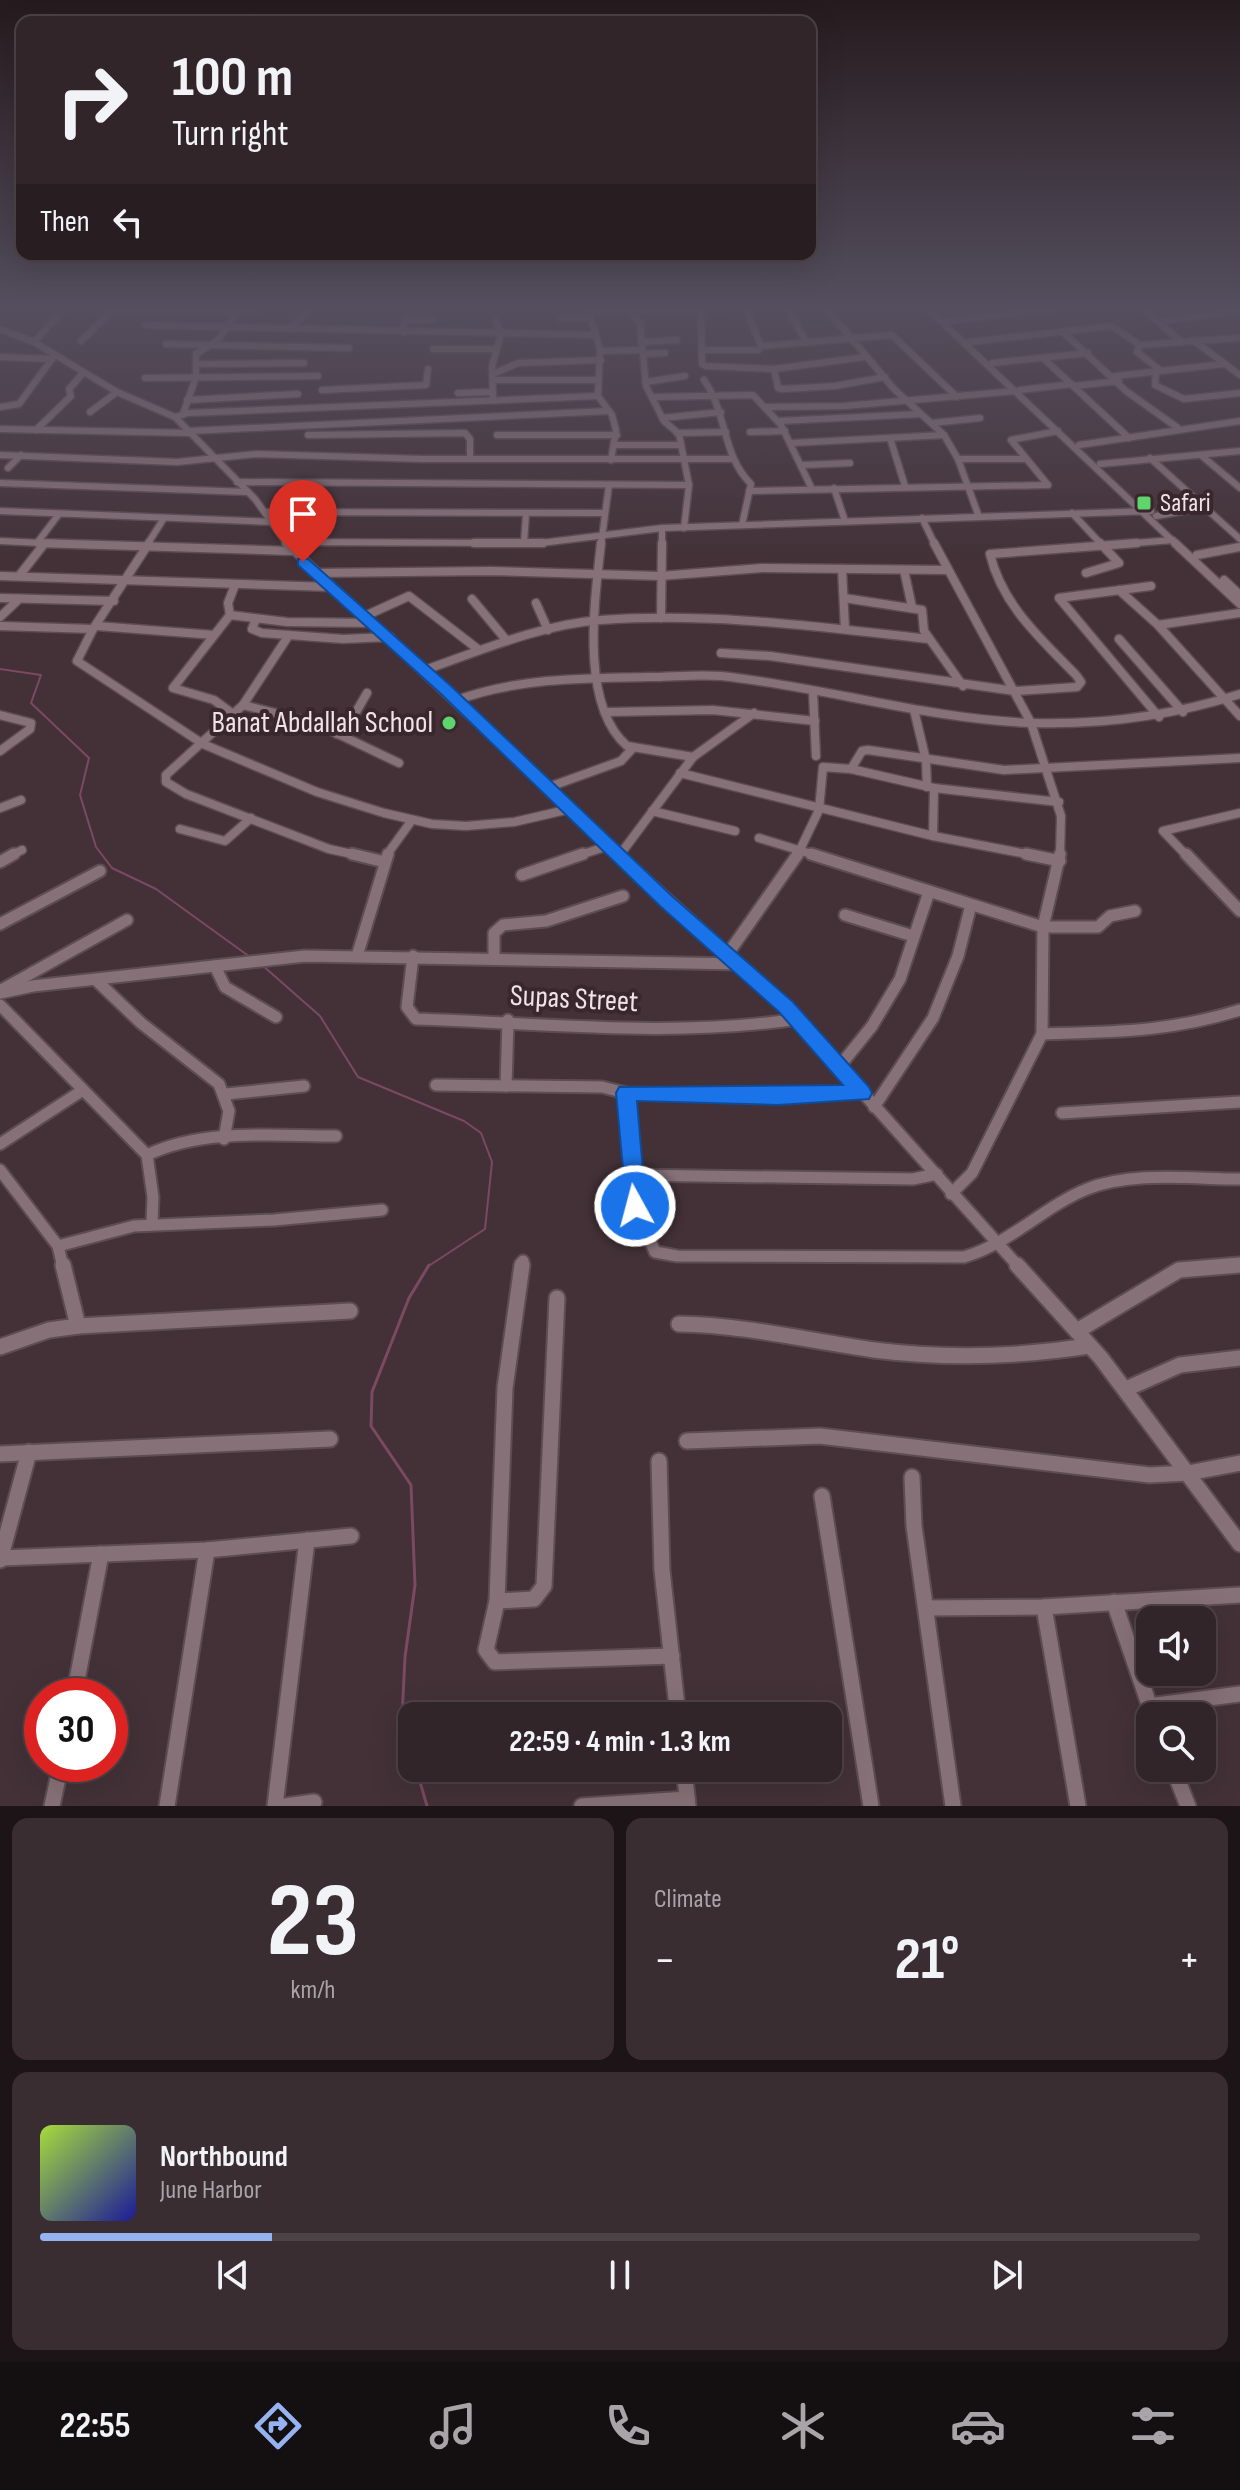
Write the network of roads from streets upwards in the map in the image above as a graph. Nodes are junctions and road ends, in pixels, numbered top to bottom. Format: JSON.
{"nodes":[{"id":1,"x":28,"y":391,"type":"edge"},
{"id":2,"x":70,"y":391,"type":"edge"},
{"id":3,"x":190,"y":391,"type":"edge"},
{"id":4,"x":389,"y":391,"type":"edge"},
{"id":5,"x":493,"y":391,"type":"edge"},
{"id":6,"x":598,"y":391,"type":"edge"},
{"id":7,"x":651,"y":391,"type":"edge"},
{"id":8,"x":711,"y":391,"type":"edge"},
{"id":9,"x":900,"y":391,"type":"edge"},
{"id":10,"x":951,"y":391,"type":"edge"},
{"id":11,"x":1015,"y":391,"type":"edge"},
{"id":12,"x":1018,"y":391,"type":"joint"},
{"id":13,"x":1080,"y":391,"type":"edge"},
{"id":14,"x":1126,"y":391,"type":"edge"},
{"id":15,"x":1167,"y":391,"type":"edge"},
{"id":16,"x":117,"y":392,"type":"joint"},
{"id":17,"x":458,"y":393,"type":"dead end"},
{"id":18,"x":1240,"y":393,"type":"edge"},
{"id":19,"x":298,"y":394,"type":"dead end"},
{"id":20,"x":713,"y":394,"type":"junction"},
{"id":21,"x":493,"y":396,"type":"junction"},
{"id":22,"x":598,"y":396,"type":"junction"},
{"id":23,"x":655,"y":397,"type":"junction"},
{"id":24,"x":957,"y":397,"type":"junction"},
{"id":25,"x":187,"y":400,"type":"junction"},
{"id":26,"x":910,"y":401,"type":"junction"},
{"id":27,"x":385,"y":404,"type":"junction"},
{"id":28,"x":0,"y":407,"type":"edge"},
{"id":29,"x":766,"y":407,"type":"junction"},
{"id":30,"x":609,"y":411,"type":"junction"},
{"id":31,"x":90,"y":412,"type":"dead end"},
{"id":32,"x":721,"y":412,"type":"junction"},
{"id":33,"x":920,"y":414,"type":"junction"},
{"id":34,"x":550,"y":415,"type":"junction"},
{"id":35,"x":179,"y":416,"type":"junction"},
{"id":36,"x":662,"y":418,"type":"junction"},
{"id":37,"x":980,"y":418,"type":"dead end"},
{"id":38,"x":779,"y":421,"type":"junction"},
{"id":39,"x":1240,"y":421,"type":"edge"},
{"id":40,"x":932,"y":423,"type":"junction"},
{"id":41,"x":1178,"y":428,"type":"junction"},
{"id":42,"x":0,"y":429,"type":"edge"},
{"id":43,"x":36,"y":430,"type":"junction"},
{"id":44,"x":785,"y":431,"type":"junction"},
{"id":45,"x":1058,"y":431,"type":"junction"},
{"id":46,"x":190,"y":432,"type":"junction"},
{"id":47,"x":726,"y":432,"type":"junction"},
{"id":48,"x":750,"y":432,"type":"dead end"},
{"id":49,"x":677,"y":433,"type":"junction"},
{"id":50,"x":308,"y":435,"type":"dead end"},
{"id":51,"x":497,"y":435,"type":"dead end"},
{"id":52,"x":617,"y":435,"type":"junction"},
{"id":53,"x":944,"y":435,"type":"junction"},
{"id":54,"x":555,"y":436,"type":"junction"},
{"id":55,"x":890,"y":438,"type":"junction"},
{"id":56,"x":1129,"y":438,"type":"junction"},
{"id":57,"x":792,"y":443,"type":"junction"},
{"id":58,"x":614,"y":445,"type":"junction"},
{"id":59,"x":681,"y":445,"type":"junction"},
{"id":60,"x":1079,"y":445,"type":"junction"},
{"id":61,"x":1240,"y":451,"type":"edge"},
{"id":62,"x":0,"y":455,"type":"edge"},
{"id":63,"x":21,"y":455,"type":"junction"},
{"id":64,"x":1202,"y":456,"type":"junction"},
{"id":65,"x":213,"y":457,"type":"junction"},
{"id":66,"x":1150,"y":458,"type":"junction"},
{"id":67,"x":470,"y":459,"type":"junction"},
{"id":68,"x":731,"y":459,"type":"junction"},
{"id":69,"x":958,"y":459,"type":"junction"},
{"id":70,"x":1023,"y":459,"type":"junction"},
{"id":71,"x":611,"y":460,"type":"junction"},
{"id":72,"x":685,"y":460,"type":"junction"},
{"id":73,"x":850,"y":463,"type":"dead end"},
{"id":74,"x":1100,"y":464,"type":"junction"},
{"id":75,"x":802,"y":465,"type":"junction"},
{"id":76,"x":8,"y":468,"type":"dead end"},
{"id":77,"x":237,"y":482,"type":"junction"},
{"id":78,"x":0,"y":483,"type":"edge"},
{"id":79,"x":609,"y":485,"type":"junction"},
{"id":80,"x":689,"y":485,"type":"junction"},
{"id":81,"x":1238,"y":485,"type":"edge"},
{"id":82,"x":905,"y":486,"type":"junction"},
{"id":83,"x":969,"y":486,"type":"junction"},
{"id":84,"x":834,"y":488,"type":"junction"},
{"id":85,"x":812,"y":489,"type":"junction"},
{"id":86,"x":749,"y":491,"type":"junction"},
{"id":87,"x":248,"y":492,"type":"junction"},
{"id":88,"x":1205,"y":507,"type":"junction"},
{"id":89,"x":0,"y":511,"type":"edge"},
{"id":90,"x":265,"y":512,"type":"junction"},
{"id":91,"x":605,"y":513,"type":"junction"},
{"id":92,"x":1072,"y":513,"type":"junction"},
{"id":93,"x":1150,"y":513,"type":"junction"},
{"id":94,"x":59,"y":514,"type":"junction"},
{"id":95,"x":526,"y":514,"type":"junction"},
{"id":96,"x":979,"y":517,"type":"junction"},
{"id":97,"x":164,"y":518,"type":"junction"},
{"id":98,"x":922,"y":518,"type":"junction"},
{"id":99,"x":845,"y":521,"type":"junction"},
{"id":100,"x":273,"y":522,"type":"junction"},
{"id":101,"x":742,"y":525,"type":"junction"},
{"id":102,"x":662,"y":528,"type":"junction"},
{"id":103,"x":684,"y":528,"type":"junction"},
{"id":104,"x":603,"y":535,"type":"junction"},
{"id":105,"x":1240,"y":539,"type":"edge"},
{"id":106,"x":1173,"y":540,"type":"junction"},
{"id":107,"x":0,"y":541,"type":"edge"},
{"id":108,"x":285,"y":542,"type":"junction"},
{"id":109,"x":524,"y":543,"type":"junction"},
{"id":110,"x":40,"y":544,"type":"junction"},
{"id":111,"x":1101,"y":546,"type":"junction"},
{"id":112,"x":1240,"y":547,"type":"edge"},
{"id":113,"x":146,"y":548,"type":"junction"},
{"id":114,"x":292,"y":551,"type":"junction"},
{"id":115,"x":1197,"y":555,"type":"junction"},
{"id":116,"x":842,"y":569,"type":"junction"},
{"id":117,"x":904,"y":570,"type":"junction"},
{"id":118,"x":946,"y":570,"type":"junction"},
{"id":119,"x":315,"y":573,"type":"junction"},
{"id":120,"x":1086,"y":573,"type":"dead end"},
{"id":121,"x":600,"y":575,"type":"junction"},
{"id":122,"x":0,"y":576,"type":"edge"},
{"id":123,"x":19,"y":576,"type":"junction"},
{"id":124,"x":660,"y":576,"type":"junction"},
{"id":125,"x":126,"y":580,"type":"junction"},
{"id":126,"x":235,"y":585,"type":"junction"},
{"id":127,"x":1151,"y":586,"type":"dead end"},
{"id":128,"x":330,"y":587,"type":"junction"},
{"id":129,"x":1119,"y":590,"type":"junction"},
{"id":130,"x":1240,"y":595,"type":"edge"},
{"id":131,"x":0,"y":598,"type":"edge"},
{"id":132,"x":844,"y":598,"type":"junction"},
{"id":133,"x":19,"y":599,"type":"junction"},
{"id":134,"x":472,"y":599,"type":"dead end"},
{"id":135,"x":114,"y":601,"type":"junction"},
{"id":136,"x":536,"y":603,"type":"dead end"},
{"id":137,"x":1240,"y":604,"type":"edge"},
{"id":138,"x":912,"y":607,"type":"junction"},
{"id":139,"x":1240,"y":613,"type":"edge"},
{"id":140,"x":230,"y":615,"type":"junction"},
{"id":141,"x":365,"y":616,"type":"junction"},
{"id":142,"x":0,"y":617,"type":"edge"},
{"id":143,"x":661,"y":618,"type":"junction"},
{"id":144,"x":256,"y":619,"type":"junction"},
{"id":145,"x":598,"y":620,"type":"junction"},
{"id":146,"x":373,"y":623,"type":"junction"},
{"id":147,"x":1158,"y":625,"type":"junction"},
{"id":148,"x":0,"y":626,"type":"edge"},
{"id":149,"x":95,"y":627,"type":"junction"},
{"id":150,"x":845,"y":629,"type":"junction"},
{"id":151,"x":548,"y":630,"type":"junction"},
{"id":152,"x":214,"y":635,"type":"junction"},
{"id":153,"x":289,"y":635,"type":"junction"},
{"id":154,"x":390,"y":637,"type":"junction"},
{"id":155,"x":929,"y":639,"type":"junction"},
{"id":156,"x":1119,"y":639,"type":"dead end"},
{"id":157,"x":507,"y":641,"type":"junction"},
{"id":158,"x":479,"y":650,"type":"junction"},
{"id":159,"x":721,"y":653,"type":"dead end"},
{"id":160,"x":425,"y":670,"type":"junction"},
{"id":161,"x":595,"y":677,"type":"junction"},
{"id":162,"x":963,"y":686,"type":"junction"},
{"id":163,"x":1015,"y":691,"type":"junction"},
{"id":164,"x":813,"y":692,"type":"junction"},
{"id":165,"x":367,"y":693,"type":"dead end"},
{"id":166,"x":1240,"y":694,"type":"edge"},
{"id":167,"x":1227,"y":698,"type":"junction"},
{"id":168,"x":457,"y":700,"type":"junction"},
{"id":169,"x":243,"y":705,"type":"junction"},
{"id":170,"x":914,"y":710,"type":"junction"},
{"id":171,"x":608,"y":712,"type":"junction"},
{"id":172,"x":1183,"y":712,"type":"junction"},
{"id":173,"x":754,"y":713,"type":"junction"},
{"id":174,"x":233,"y":714,"type":"junction"},
{"id":175,"x":0,"y":715,"type":"edge"},
{"id":176,"x":1240,"y":716,"type":"edge"},
{"id":177,"x":1159,"y":717,"type":"junction"},
{"id":178,"x":815,"y":721,"type":"junction"},
{"id":179,"x":1031,"y":723,"type":"junction"},
{"id":180,"x":337,"y":734,"type":"junction"},
{"id":181,"x":203,"y":744,"type":"junction"},
{"id":182,"x":632,"y":749,"type":"junction"},
{"id":183,"x":0,"y":751,"type":"edge"},
{"id":184,"x":816,"y":756,"type":"dead end"},
{"id":185,"x":693,"y":757,"type":"junction"},
{"id":186,"x":1240,"y":758,"type":"edge"},
{"id":187,"x":926,"y":760,"type":"junction"},
{"id":188,"x":399,"y":763,"type":"dead end"},
{"id":189,"x":851,"y":769,"type":"junction"},
{"id":190,"x":1044,"y":770,"type":"junction"},
{"id":191,"x":680,"y":773,"type":"junction"},
{"id":192,"x":549,"y":787,"type":"junction"},
{"id":193,"x":930,"y":787,"type":"junction"},
{"id":194,"x":21,"y":800,"type":"dead end"},
{"id":195,"x":1059,"y":802,"type":"junction"},
{"id":196,"x":0,"y":808,"type":"edge"},
{"id":197,"x":570,"y":809,"type":"junction"},
{"id":198,"x":819,"y":810,"type":"junction"},
{"id":199,"x":652,"y":811,"type":"junction"},
{"id":200,"x":1240,"y":813,"type":"edge"},
{"id":201,"x":251,"y":818,"type":"junction"},
{"id":202,"x":412,"y":820,"type":"junction"},
{"id":203,"x":180,"y":829,"type":"dead end"},
{"id":204,"x":735,"y":831,"type":"dead end"},
{"id":205,"x":933,"y":836,"type":"junction"},
{"id":206,"x":759,"y":838,"type":"dead end"},
{"id":207,"x":608,"y":846,"type":"junction"},
{"id":208,"x":22,"y":850,"type":"dead end"},
{"id":209,"x":799,"y":853,"type":"junction"},
{"id":210,"x":619,"y":856,"type":"junction"},
{"id":211,"x":1060,"y":861,"type":"junction"},
{"id":212,"x":0,"y":862,"type":"edge"},
{"id":213,"x":385,"y":862,"type":"junction"},
{"id":214,"x":100,"y":871,"type":"dead end"},
{"id":215,"x":522,"y":875,"type":"dead end"},
{"id":216,"x":929,"y":892,"type":"junction"},
{"id":217,"x":623,"y":896,"type":"dead end"},
{"id":218,"x":971,"y":905,"type":"junction"},
{"id":219,"x":1135,"y":911,"type":"dead end"},
{"id":220,"x":1240,"y":911,"type":"edge"},
{"id":221,"x":845,"y":915,"type":"dead end"},
{"id":222,"x":127,"y":920,"type":"dead end"},
{"id":223,"x":0,"y":924,"type":"edge"},
{"id":224,"x":1043,"y":927,"type":"junction"},
{"id":225,"x":913,"y":936,"type":"junction"},
{"id":226,"x":727,"y":955,"type":"junction"},
{"id":227,"x":357,"y":956,"type":"junction"},
{"id":228,"x":413,"y":956,"type":"junction"},
{"id":229,"x":494,"y":958,"type":"junction"},
{"id":230,"x":739,"y":964,"type":"junction"},
{"id":231,"x":215,"y":966,"type":"junction"},
{"id":232,"x":97,"y":981,"type":"junction"},
{"id":233,"x":0,"y":992,"type":"edge"},
{"id":234,"x":0,"y":1005,"type":"edge"},
{"id":235,"x":1237,"y":1011,"type":"edge"},
{"id":236,"x":276,"y":1017,"type":"dead end"},
{"id":237,"x":798,"y":1019,"type":"junction"},
{"id":238,"x":508,"y":1020,"type":"junction"},
{"id":239,"x":1240,"y":1025,"type":"edge"},
{"id":240,"x":1042,"y":1034,"type":"junction"},
{"id":241,"x":839,"y":1067,"type":"junction"},
{"id":242,"x":436,"y":1085,"type":"dead end"},
{"id":243,"x":304,"y":1086,"type":"dead end"},
{"id":244,"x":506,"y":1086,"type":"junction"},
{"id":245,"x":83,"y":1090,"type":"junction"},
{"id":246,"x":626,"y":1093,"type":"junction"},
{"id":247,"x":862,"y":1093,"type":"junction"},
{"id":248,"x":226,"y":1094,"type":"junction"},
{"id":249,"x":1240,"y":1102,"type":"edge"},
{"id":250,"x":874,"y":1107,"type":"junction"},
{"id":251,"x":1062,"y":1113,"type":"dead end"},
{"id":252,"x":336,"y":1136,"type":"dead end"},
{"id":253,"x":224,"y":1139,"type":"junction"},
{"id":254,"x":0,"y":1144,"type":"edge"},
{"id":255,"x":147,"y":1155,"type":"junction"},
{"id":256,"x":0,"y":1170,"type":"edge"},
{"id":257,"x":937,"y":1174,"type":"junction"},
{"id":258,"x":631,"y":1175,"type":"junction"},
{"id":259,"x":1240,"y":1179,"type":"edge"},
{"id":260,"x":951,"y":1194,"type":"junction"},
{"id":261,"x":382,"y":1210,"type":"dead end"},
{"id":262,"x":152,"y":1223,"type":"junction"},
{"id":263,"x":58,"y":1246,"type":"junction"},
{"id":264,"x":1000,"y":1246,"type":"junction"},
{"id":265,"x":523,"y":1261,"type":"dead end"},
{"id":266,"x":1240,"y":1265,"type":"edge"},
{"id":267,"x":557,"y":1298,"type":"dead end"},
{"id":268,"x":350,"y":1311,"type":"dead end"},
{"id":269,"x":679,"y":1324,"type":"dead end"},
{"id":270,"x":78,"y":1326,"type":"junction"},
{"id":271,"x":1077,"y":1331,"type":"junction"},
{"id":272,"x":1089,"y":1346,"type":"junction"},
{"id":273,"x":0,"y":1347,"type":"edge"},
{"id":274,"x":1240,"y":1358,"type":"edge"},
{"id":275,"x":1126,"y":1389,"type":"junction"},
{"id":276,"x":330,"y":1439,"type":"dead end"},
{"id":277,"x":687,"y":1441,"type":"dead end"},
{"id":278,"x":29,"y":1452,"type":"junction"},
{"id":279,"x":0,"y":1454,"type":"edge"},
{"id":280,"x":659,"y":1461,"type":"dead end"},
{"id":281,"x":1240,"y":1463,"type":"edge"},
{"id":282,"x":1188,"y":1473,"type":"junction"},
{"id":283,"x":912,"y":1477,"type":"dead end"},
{"id":284,"x":822,"y":1496,"type":"dead end"},
{"id":285,"x":1235,"y":1530,"type":"edge"},
{"id":286,"x":351,"y":1536,"type":"dead end"},
{"id":287,"x":307,"y":1540,"type":"junction"},
{"id":288,"x":1240,"y":1544,"type":"edge"},
{"id":289,"x":207,"y":1550,"type":"junction"},
{"id":290,"x":101,"y":1554,"type":"junction"},
{"id":291,"x":0,"y":1559,"type":"edge"},
{"id":292,"x":1240,"y":1595,"type":"edge"},
{"id":293,"x":497,"y":1601,"type":"junction"},
{"id":294,"x":1114,"y":1602,"type":"junction"},
{"id":295,"x":1044,"y":1607,"type":"junction"},
{"id":296,"x":926,"y":1608,"type":"junction"},
{"id":297,"x":672,"y":1656,"type":"junction"},
{"id":298,"x":77,"y":1678,"type":"edge"},
{"id":299,"x":1240,"y":1694,"type":"edge"},
{"id":300,"x":677,"y":1702,"type":"edge"},
{"id":301,"x":1148,"y":1702,"type":"edge"},
{"id":302,"x":1198,"y":1702,"type":"edge"},
{"id":303,"x":57,"y":1782,"type":"edge"},
{"id":304,"x":686,"y":1782,"type":"edge"},
{"id":305,"x":1179,"y":1782,"type":"edge"},
{"id":306,"x":314,"y":1802,"type":"dead end"},
{"id":307,"x":688,"y":1802,"type":"edge"},
{"id":308,"x":52,"y":1806,"type":"edge"},
{"id":309,"x":167,"y":1806,"type":"edge"},
{"id":310,"x":275,"y":1806,"type":"edge"},
{"id":311,"x":285,"y":1806,"type":"edge"},
{"id":312,"x":582,"y":1806,"type":"edge"},
{"id":313,"x":871,"y":1806,"type":"edge"},
{"id":314,"x":953,"y":1806,"type":"edge"},
{"id":315,"x":1078,"y":1806,"type":"edge"},
{"id":316,"x":1188,"y":1806,"type":"edge"}],
"edges":[{"from":1,"to":28,"type":"street"},
{"from":2,"to":43,"type":"street"},
{"from":3,"to":25,"type":"street"},
{"from":4,"to":27,"type":"street"},
{"from":5,"to":21,"type":"street"},
{"from":6,"to":22,"type":"street"},
{"from":7,"to":23,"type":"street"},
{"from":8,"to":20,"type":"street"},
{"from":9,"to":26,"type":"street"},
{"from":10,"to":24,"type":"street"},
{"from":11,"to":24,"type":"street"},
{"from":12,"to":45,"type":"street"},
{"from":12,"to":60,"type":"street"},
{"from":13,"to":56,"type":"street"},
{"from":14,"to":41,"type":"street"},
{"from":15,"to":18,"type":"street"},
{"from":16,"to":31,"type":"street"},
{"from":16,"to":35,"type":"street"},
{"from":17,"to":21,"type":"street"},
{"from":19,"to":25,"type":"street"},
{"from":20,"to":23,"type":"street"},
{"from":20,"to":29,"type":"street"},
{"from":20,"to":32,"type":"street"},
{"from":21,"to":22,"type":"street"},
{"from":21,"to":27,"type":"street"},
{"from":22,"to":30,"type":"street"},
{"from":23,"to":36,"type":"street"},
{"from":24,"to":26,"type":"street"},
{"from":25,"to":35,"type":"street"},
{"from":26,"to":29,"type":"street"},
{"from":26,"to":33,"type":"street"},
{"from":27,"to":35,"type":"street"},
{"from":29,"to":38,"type":"street"},
{"from":30,"to":34,"type":"street"},
{"from":30,"to":52,"type":"street"},
{"from":32,"to":36,"type":"street"},
{"from":32,"to":47,"type":"street"},
{"from":33,"to":38,"type":"street"},
{"from":33,"to":40,"type":"street"},
{"from":34,"to":46,"type":"street"},
{"from":34,"to":54,"type":"street"},
{"from":35,"to":46,"type":"street"},
{"from":36,"to":49,"type":"street"},
{"from":37,"to":40,"type":"street"},
{"from":38,"to":44,"type":"street"},
{"from":39,"to":41,"type":"street"},
{"from":40,"to":53,"type":"street"},
{"from":41,"to":56,"type":"street"},
{"from":42,"to":43,"type":"street"},
{"from":43,"to":46,"type":"street"},
{"from":44,"to":48,"type":"street"},
{"from":44,"to":57,"type":"street"},
{"from":45,"to":70,"type":"street"},
{"from":45,"to":93,"type":"street"},
{"from":46,"to":65,"type":"street"},
{"from":47,"to":49,"type":"street"},
{"from":47,"to":68,"type":"street"},
{"from":49,"to":59,"type":"street"},
{"from":50,"to":67,"type":"street"},
{"from":51,"to":54,"type":"street"},
{"from":52,"to":54,"type":"street"},
{"from":52,"to":58,"type":"street"},
{"from":53,"to":55,"type":"street"},
{"from":53,"to":69,"type":"street"},
{"from":55,"to":57,"type":"street"},
{"from":55,"to":82,"type":"street"},
{"from":56,"to":60,"type":"street"},
{"from":57,"to":75,"type":"street"},
{"from":58,"to":59,"type":"street"},
{"from":58,"to":71,"type":"street"},
{"from":59,"to":72,"type":"street"},
{"from":60,"to":74,"type":"street"},
{"from":61,"to":64,"type":"street"},
{"from":62,"to":63,"type":"street"},
{"from":63,"to":65,"type":"street"},
{"from":63,"to":76,"type":"street"},
{"from":64,"to":66,"type":"street"},
{"from":64,"to":81,"type":"street"},
{"from":65,"to":67,"type":"street"},
{"from":65,"to":77,"type":"street"},
{"from":66,"to":74,"type":"street"},
{"from":66,"to":88,"type":"street"},
{"from":67,"to":71,"type":"street"},
{"from":68,"to":72,"type":"street"},
{"from":68,"to":86,"type":"street"},
{"from":69,"to":70,"type":"street"},
{"from":69,"to":83,"type":"street"},
{"from":70,"to":83,"type":"street"},
{"from":71,"to":72,"type":"street"},
{"from":72,"to":80,"type":"street"},
{"from":73,"to":75,"type":"street"},
{"from":74,"to":93,"type":"street"},
{"from":75,"to":85,"type":"street"},
{"from":77,"to":79,"type":"street"},
{"from":77,"to":87,"type":"street"},
{"from":78,"to":87,"type":"street"},
{"from":79,"to":80,"type":"street"},
{"from":79,"to":91,"type":"street"},
{"from":80,"to":103,"type":"street"},
{"from":82,"to":83,"type":"street"},
{"from":82,"to":84,"type":"street"},
{"from":83,"to":96,"type":"street"},
{"from":84,"to":85,"type":"street"},
{"from":84,"to":99,"type":"street"},
{"from":85,"to":86,"type":"street"},
{"from":86,"to":101,"type":"street"},
{"from":87,"to":90,"type":"street"},
{"from":88,"to":93,"type":"street"},
{"from":88,"to":105,"type":"street"},
{"from":89,"to":94,"type":"street"},
{"from":90,"to":95,"type":"street"},
{"from":90,"to":100,"type":"street"},
{"from":91,"to":95,"type":"street"},
{"from":91,"to":104,"type":"street"},
{"from":92,"to":93,"type":"street"},
{"from":92,"to":96,"type":"street"},
{"from":92,"to":111,"type":"street"},
{"from":93,"to":106,"type":"street"},
{"from":93,"to":115,"type":"street"},
{"from":94,"to":97,"type":"street"},
{"from":94,"to":110,"type":"street"},
{"from":95,"to":109,"type":"street"},
{"from":96,"to":98,"type":"street"},
{"from":97,"to":100,"type":"street"},
{"from":97,"to":113,"type":"street"},
{"from":98,"to":99,"type":"street"},
{"from":98,"to":118,"type":"street"},
{"from":99,"to":101,"type":"street"},
{"from":100,"to":108,"type":"street"},
{"from":101,"to":103,"type":"street"},
{"from":102,"to":103,"type":"street"},
{"from":102,"to":104,"type":"street"},
{"from":102,"to":124,"type":"street"},
{"from":104,"to":109,"type":"street"},
{"from":104,"to":121,"type":"street"},
{"from":106,"to":111,"type":"street"},
{"from":106,"to":137,"type":"street"},
{"from":107,"to":110,"type":"street"},
{"from":108,"to":109,"type":"street"},
{"from":108,"to":114,"type":"street"},
{"from":110,"to":113,"type":"street"},
{"from":110,"to":123,"type":"street"},
{"from":111,"to":120,"type":"street"},
{"from":111,"to":163,"type":"street"},
{"from":112,"to":115,"type":"street"},
{"from":113,"to":114,"type":"street"},
{"from":113,"to":125,"type":"street"},
{"from":114,"to":119,"type":"street"},
{"from":115,"to":130,"type":"street"},
{"from":116,"to":117,"type":"street"},
{"from":116,"to":124,"type":"street"},
{"from":116,"to":132,"type":"street"},
{"from":117,"to":118,"type":"street"},
{"from":117,"to":138,"type":"street"},
{"from":118,"to":163,"type":"street"},
{"from":119,"to":121,"type":"street"},
{"from":119,"to":128,"type":"street"},
{"from":121,"to":124,"type":"street"},
{"from":121,"to":145,"type":"street"},
{"from":122,"to":123,"type":"street"},
{"from":123,"to":125,"type":"street"},
{"from":124,"to":143,"type":"street"},
{"from":125,"to":126,"type":"street"},
{"from":125,"to":135,"type":"street"},
{"from":126,"to":128,"type":"street"},
{"from":126,"to":140,"type":"street"},
{"from":127,"to":129,"type":"street"},
{"from":128,"to":141,"type":"street"},
{"from":129,"to":147,"type":"street"},
{"from":129,"to":177,"type":"street"},
{"from":131,"to":133,"type":"street"},
{"from":132,"to":138,"type":"street"},
{"from":132,"to":150,"type":"street"},
{"from":133,"to":135,"type":"street"},
{"from":133,"to":142,"type":"street"},
{"from":134,"to":157,"type":"street"},
{"from":135,"to":149,"type":"street"},
{"from":136,"to":151,"type":"street"},
{"from":138,"to":155,"type":"street"},
{"from":139,"to":147,"type":"street"},
{"from":140,"to":144,"type":"street"},
{"from":140,"to":152,"type":"street"},
{"from":141,"to":146,"type":"street"},
{"from":141,"to":158,"type":"street"},
{"from":143,"to":145,"type":"street"},
{"from":143,"to":150,"type":"street"},
{"from":144,"to":146,"type":"street"},
{"from":144,"to":153,"type":"street"},
{"from":145,"to":151,"type":"street"},
{"from":145,"to":161,"type":"street"},
{"from":146,"to":154,"type":"street"},
{"from":147,"to":167,"type":"street"},
{"from":148,"to":149,"type":"street"},
{"from":149,"to":152,"type":"street"},
{"from":149,"to":181,"type":"street"},
{"from":150,"to":155,"type":"street"},
{"from":151,"to":157,"type":"street"},
{"from":152,"to":174,"type":"street"},
{"from":153,"to":154,"type":"street"},
{"from":153,"to":169,"type":"street"},
{"from":154,"to":160,"type":"street"},
{"from":155,"to":162,"type":"street"},
{"from":156,"to":172,"type":"street"},
{"from":157,"to":158,"type":"street"},
{"from":158,"to":160,"type":"street"},
{"from":159,"to":162,"type":"street"},
{"from":160,"to":168,"type":"street"},
{"from":161,"to":164,"type":"street"},
{"from":161,"to":168,"type":"street"},
{"from":161,"to":171,"type":"street"},
{"from":162,"to":163,"type":"street"},
{"from":163,"to":179,"type":"street"},
{"from":164,"to":170,"type":"street"},
{"from":164,"to":178,"type":"street"},
{"from":165,"to":180,"type":"street"},
{"from":166,"to":167,"type":"street"},
{"from":167,"to":172,"type":"street"},
{"from":167,"to":176,"type":"street"},
{"from":168,"to":192,"type":"street"},
{"from":169,"to":174,"type":"street"},
{"from":169,"to":180,"type":"street"},
{"from":170,"to":179,"type":"street"},
{"from":170,"to":187,"type":"street"},
{"from":171,"to":173,"type":"street"},
{"from":171,"to":182,"type":"street"},
{"from":172,"to":177,"type":"street"},
{"from":173,"to":178,"type":"street"},
{"from":173,"to":185,"type":"street"},
{"from":174,"to":181,"type":"street"},
{"from":175,"to":183,"type":"street"},
{"from":177,"to":179,"type":"street"},
{"from":178,"to":184,"type":"street"},
{"from":179,"to":190,"type":"street"},
{"from":180,"to":188,"type":"street"},
{"from":181,"to":201,"type":"street"},
{"from":181,"to":202,"type":"street"},
{"from":182,"to":185,"type":"street"},
{"from":182,"to":192,"type":"street"},
{"from":185,"to":191,"type":"street"},
{"from":186,"to":190,"type":"street"},
{"from":187,"to":189,"type":"street"},
{"from":187,"to":190,"type":"street"},
{"from":187,"to":193,"type":"street"},
{"from":189,"to":193,"type":"street"},
{"from":189,"to":198,"type":"street"},
{"from":190,"to":195,"type":"street"},
{"from":191,"to":198,"type":"street"},
{"from":191,"to":199,"type":"street"},
{"from":192,"to":197,"type":"street"},
{"from":193,"to":195,"type":"street"},
{"from":193,"to":205,"type":"street"},
{"from":194,"to":196,"type":"street"},
{"from":195,"to":211,"type":"street"},
{"from":197,"to":202,"type":"street"},
{"from":197,"to":207,"type":"street"},
{"from":198,"to":205,"type":"street"},
{"from":198,"to":209,"type":"street"},
{"from":199,"to":204,"type":"street"},
{"from":199,"to":210,"type":"street"},
{"from":200,"to":220,"type":"street"},
{"from":201,"to":203,"type":"street"},
{"from":201,"to":213,"type":"street"},
{"from":202,"to":213,"type":"street"},
{"from":205,"to":211,"type":"street"},
{"from":206,"to":209,"type":"street"},
{"from":207,"to":210,"type":"street"},
{"from":207,"to":215,"type":"street"},
{"from":208,"to":212,"type":"street"},
{"from":209,"to":216,"type":"street"},
{"from":209,"to":226,"type":"street"},
{"from":210,"to":226,"type":"street"},
{"from":211,"to":224,"type":"street"},
{"from":213,"to":227,"type":"street"},
{"from":214,"to":223,"type":"street"},
{"from":216,"to":218,"type":"street"},
{"from":216,"to":225,"type":"street"},
{"from":217,"to":229,"type":"street"},
{"from":218,"to":224,"type":"street"},
{"from":218,"to":250,"type":"street"},
{"from":219,"to":224,"type":"street"},
{"from":221,"to":225,"type":"street"},
{"from":222,"to":233,"type":"street"},
{"from":224,"to":240,"type":"street"},
{"from":225,"to":241,"type":"street"},
{"from":226,"to":230,"type":"street"},
{"from":227,"to":228,"type":"street"},
{"from":227,"to":231,"type":"street"},
{"from":228,"to":229,"type":"street"},
{"from":228,"to":238,"type":"street","name":"Supas Street"},
{"from":229,"to":230,"type":"street"},
{"from":230,"to":237,"type":"street"},
{"from":231,"to":232,"type":"street"},
{"from":231,"to":236,"type":"street"},
{"from":232,"to":233,"type":"street"},
{"from":232,"to":248,"type":"street"},
{"from":234,"to":245,"type":"street"},
{"from":235,"to":239,"type":"street"},
{"from":235,"to":240,"type":"street"},
{"from":237,"to":238,"type":"street","name":"Supas Street"},
{"from":237,"to":241,"type":"street"},
{"from":238,"to":244,"type":"street"},
{"from":240,"to":260,"type":"street"},
{"from":241,"to":247,"type":"street"},
{"from":242,"to":244,"type":"street"},
{"from":243,"to":248,"type":"street"},
{"from":244,"to":246,"type":"street"},
{"from":245,"to":254,"type":"street"},
{"from":245,"to":255,"type":"street"},
{"from":246,"to":247,"type":"street"},
{"from":246,"to":258,"type":"street"},
{"from":247,"to":250,"type":"street"},
{"from":248,"to":253,"type":"street"},
{"from":249,"to":251,"type":"street"},
{"from":250,"to":257,"type":"street"},
{"from":252,"to":253,"type":"street"},
{"from":253,"to":255,"type":"street"},
{"from":255,"to":262,"type":"street"},
{"from":256,"to":263,"type":"street"},
{"from":257,"to":258,"type":"street"},
{"from":257,"to":260,"type":"street"},
{"from":258,"to":264,"type":"street"},
{"from":259,"to":264,"type":"street"},
{"from":260,"to":264,"type":"street"},
{"from":261,"to":262,"type":"street"},
{"from":262,"to":263,"type":"street"},
{"from":263,"to":270,"type":"street"},
{"from":264,"to":271,"type":"street"},
{"from":265,"to":293,"type":"street"},
{"from":266,"to":271,"type":"street"},
{"from":267,"to":293,"type":"street"},
{"from":268,"to":270,"type":"street"},
{"from":269,"to":272,"type":"street"},
{"from":270,"to":273,"type":"street"},
{"from":271,"to":272,"type":"street"},
{"from":272,"to":275,"type":"street"},
{"from":274,"to":275,"type":"street"},
{"from":275,"to":282,"type":"street"},
{"from":276,"to":278,"type":"street"},
{"from":277,"to":282,"type":"street"},
{"from":278,"to":279,"type":"street"},
{"from":278,"to":291,"type":"street"},
{"from":280,"to":297,"type":"street"},
{"from":281,"to":282,"type":"street"},
{"from":282,"to":285,"type":"street"},
{"from":283,"to":296,"type":"street"},
{"from":284,"to":313,"type":"street"},
{"from":285,"to":288,"type":"street"},
{"from":286,"to":287,"type":"street"},
{"from":287,"to":289,"type":"street"},
{"from":287,"to":310,"type":"street"},
{"from":289,"to":290,"type":"street"},
{"from":289,"to":309,"type":"street"},
{"from":290,"to":291,"type":"street"},
{"from":290,"to":298,"type":"street"},
{"from":292,"to":294,"type":"street"},
{"from":293,"to":297,"type":"street"},
{"from":294,"to":295,"type":"street"},
{"from":294,"to":301,"type":"street"},
{"from":295,"to":296,"type":"street"},
{"from":295,"to":315,"type":"street"},
{"from":296,"to":314,"type":"street"},
{"from":297,"to":300,"type":"street"},
{"from":299,"to":302,"type":"street"},
{"from":303,"to":308,"type":"street"},
{"from":304,"to":307,"type":"street"},
{"from":305,"to":316,"type":"street"},
{"from":306,"to":311,"type":"street"},
{"from":307,"to":312,"type":"street"}]}
